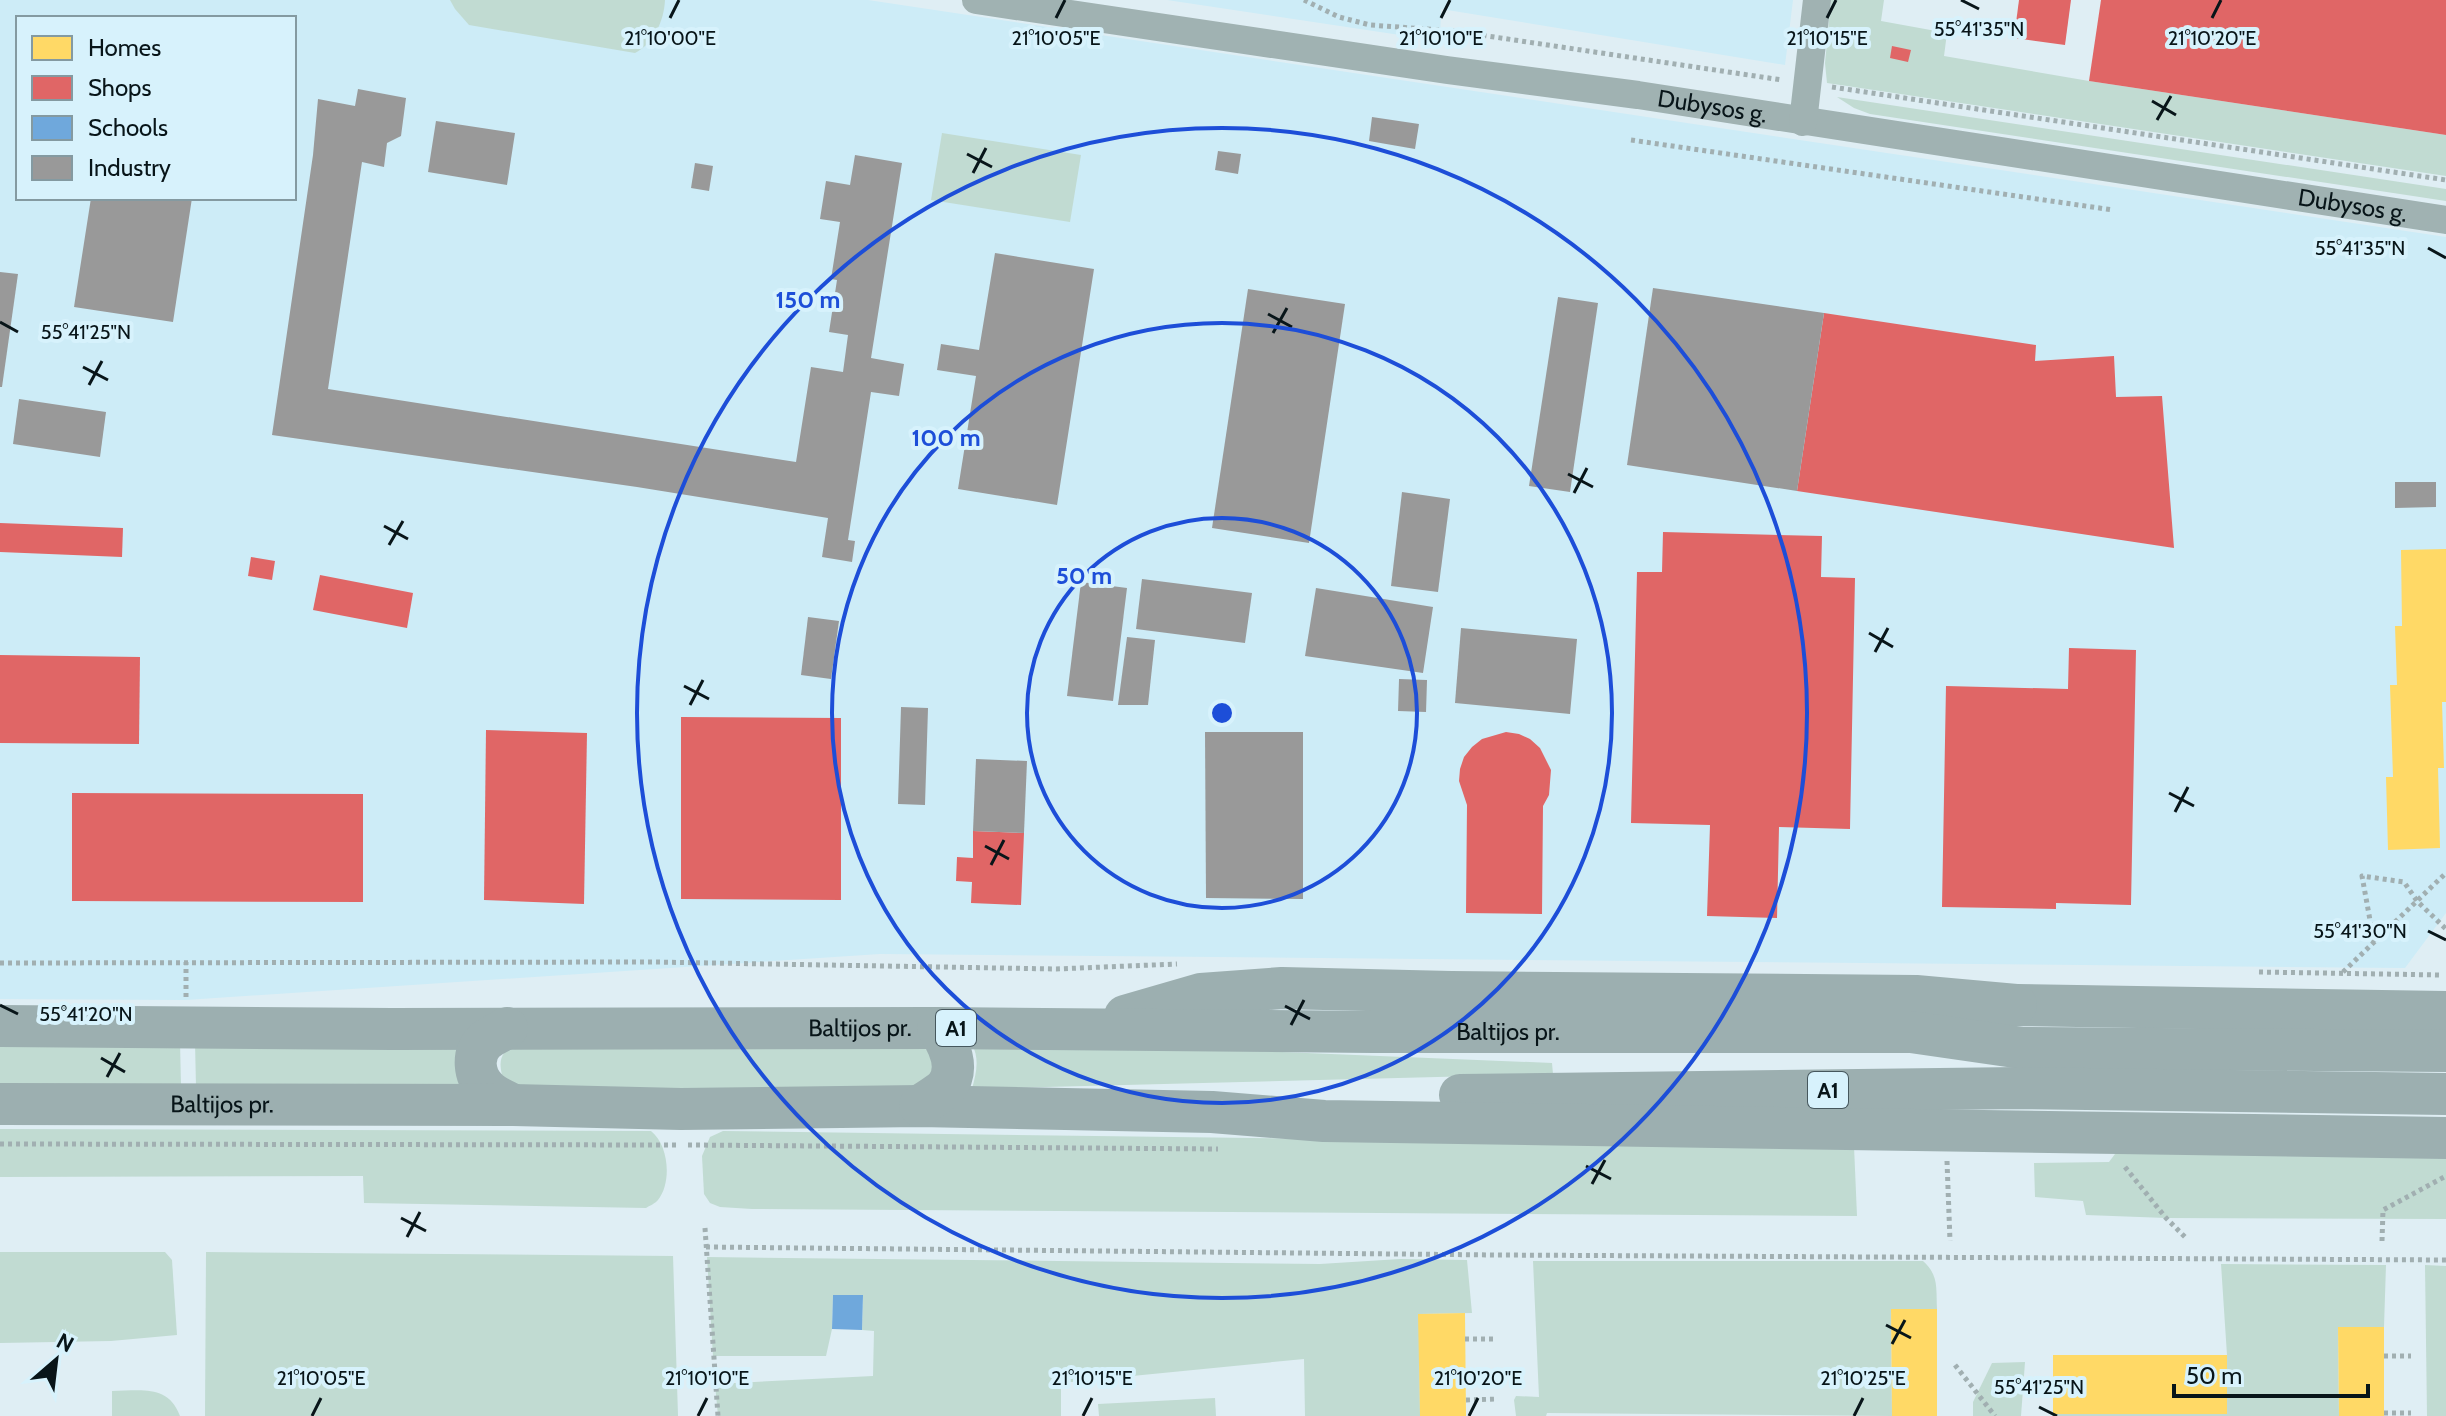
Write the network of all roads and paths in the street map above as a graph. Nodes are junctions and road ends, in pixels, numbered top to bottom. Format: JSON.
{"nodes":[{"id":1,"x":976,"y":0,"type":"edge"},
{"id":2,"x":1304,"y":0,"type":"edge"},
{"id":3,"x":1817,"y":0,"type":"edge"},
{"id":4,"x":1808,"y":83,"type":"junction"},
{"id":5,"x":1803,"y":122,"type":"junction"},
{"id":6,"x":1631,"y":140,"type":"dead end"},
{"id":7,"x":2446,"y":180,"type":"edge"},
{"id":8,"x":2113,"y":210,"type":"dead end"},
{"id":9,"x":2446,"y":220,"type":"edge"},
{"id":10,"x":2446,"y":873,"type":"edge"},
{"id":11,"x":2417,"y":901,"type":"junction"},
{"id":12,"x":2446,"y":929,"type":"edge"},
{"id":13,"x":2374,"y":942,"type":"junction"},
{"id":14,"x":186,"y":962,"type":"junction"},
{"id":15,"x":0,"y":963,"type":"edge"},
{"id":16,"x":938,"y":967,"type":"dead end"},
{"id":17,"x":2446,"y":976,"type":"edge"},
{"id":18,"x":186,"y":1000,"type":"dead end"},
{"id":19,"x":2016,"y":1005,"type":"junction"},
{"id":20,"x":2446,"y":1012,"type":"edge"},
{"id":21,"x":0,"y":1026,"type":"edge"},
{"id":22,"x":507,"y":1028,"type":"junction"},
{"id":23,"x":938,"y":1028,"type":"junction"},
{"id":24,"x":1077,"y":1029,"type":"junction"},
{"id":25,"x":1911,"y":1032,"type":"junction"},
{"id":26,"x":2446,"y":1051,"type":"edge"},
{"id":27,"x":2446,"y":1094,"type":"edge"},
{"id":28,"x":0,"y":1104,"type":"edge"},
{"id":29,"x":513,"y":1105,"type":"junction"},
{"id":30,"x":920,"y":1106,"type":"junction"},
{"id":31,"x":1212,"y":1112,"type":"junction"},
{"id":32,"x":2446,"y":1138,"type":"edge"},
{"id":33,"x":0,"y":1144,"type":"edge"},
{"id":34,"x":682,"y":1145,"type":"dead end"},
{"id":35,"x":1947,"y":1156,"type":"dead end"},
{"id":36,"x":2446,"y":1176,"type":"edge"},
{"id":37,"x":705,"y":1228,"type":"dead end"},
{"id":38,"x":1950,"y":1241,"type":"dead end"},
{"id":39,"x":2382,"y":1241,"type":"dead end"},
{"id":40,"x":706,"y":1247,"type":"junction"},
{"id":41,"x":2446,"y":1260,"type":"edge"},
{"id":42,"x":1465,"y":1339,"type":"dead end"},
{"id":43,"x":1497,"y":1339,"type":"dead end"},
{"id":44,"x":2384,"y":1356,"type":"dead end"},
{"id":45,"x":2411,"y":1356,"type":"dead end"},
{"id":46,"x":1955,"y":1365,"type":"dead end"},
{"id":47,"x":1498,"y":1399,"type":"dead end"},
{"id":48,"x":1466,"y":1400,"type":"dead end"},
{"id":49,"x":2384,"y":1413,"type":"dead end"},
{"id":50,"x":2411,"y":1413,"type":"dead end"},
{"id":51,"x":718,"y":1416,"type":"edge"},
{"id":52,"x":1995,"y":1416,"type":"edge"}],
"edges":[{"from":1,"to":5,"type":"street","name":"Dubysos g."},
{"from":2,"to":4,"type":"path"},
{"from":3,"to":4,"type":"street"},
{"from":4,"to":5,"type":"street"},
{"from":4,"to":7,"type":"path"},
{"from":5,"to":9,"type":"street","name":"Dubysos g."},
{"from":6,"to":8,"type":"path"},
{"from":10,"to":11,"type":"path"},
{"from":11,"to":12,"type":"path"},
{"from":11,"to":13,"type":"path"},
{"from":11,"to":13,"type":"path"},
{"from":13,"to":17,"type":"path"},
{"from":14,"to":15,"type":"path"},
{"from":14,"to":16,"type":"path"},
{"from":14,"to":18,"type":"path"},
{"from":19,"to":20,"type":"highway"},
{"from":19,"to":24,"type":"highway"},
{"from":19,"to":25,"type":"highway"},
{"from":21,"to":22,"type":"highway","name":"Baltijos pr.","number":"A1"},
{"from":22,"to":23,"type":"highway","name":"Baltijos pr.","number":"A1"},
{"from":22,"to":29,"type":"highway"},
{"from":23,"to":24,"type":"highway","name":"Baltijos pr.","number":"A1"},
{"from":23,"to":30,"type":"highway"},
{"from":24,"to":25,"type":"highway","name":"Baltijos pr.","number":"A1"},
{"from":25,"to":26,"type":"highway","number":"A1"},
{"from":27,"to":31,"type":"highway","number":"A1"},
{"from":28,"to":29,"type":"highway","name":"Baltijos pr.","number":"A1"},
{"from":29,"to":30,"type":"highway","name":"Baltijos pr.","number":"A1"},
{"from":30,"to":31,"type":"highway","name":"Baltijos pr.","number":"A1"},
{"from":31,"to":32,"type":"highway"},
{"from":33,"to":34,"type":"path"},
{"from":35,"to":38,"type":"path"},
{"from":36,"to":39,"type":"path"},
{"from":37,"to":40,"type":"path"},
{"from":40,"to":41,"type":"path"},
{"from":40,"to":51,"type":"path"},
{"from":42,"to":43,"type":"path"},
{"from":44,"to":45,"type":"path"},
{"from":46,"to":52,"type":"path"},
{"from":47,"to":48,"type":"path"},
{"from":49,"to":50,"type":"path"}]}
